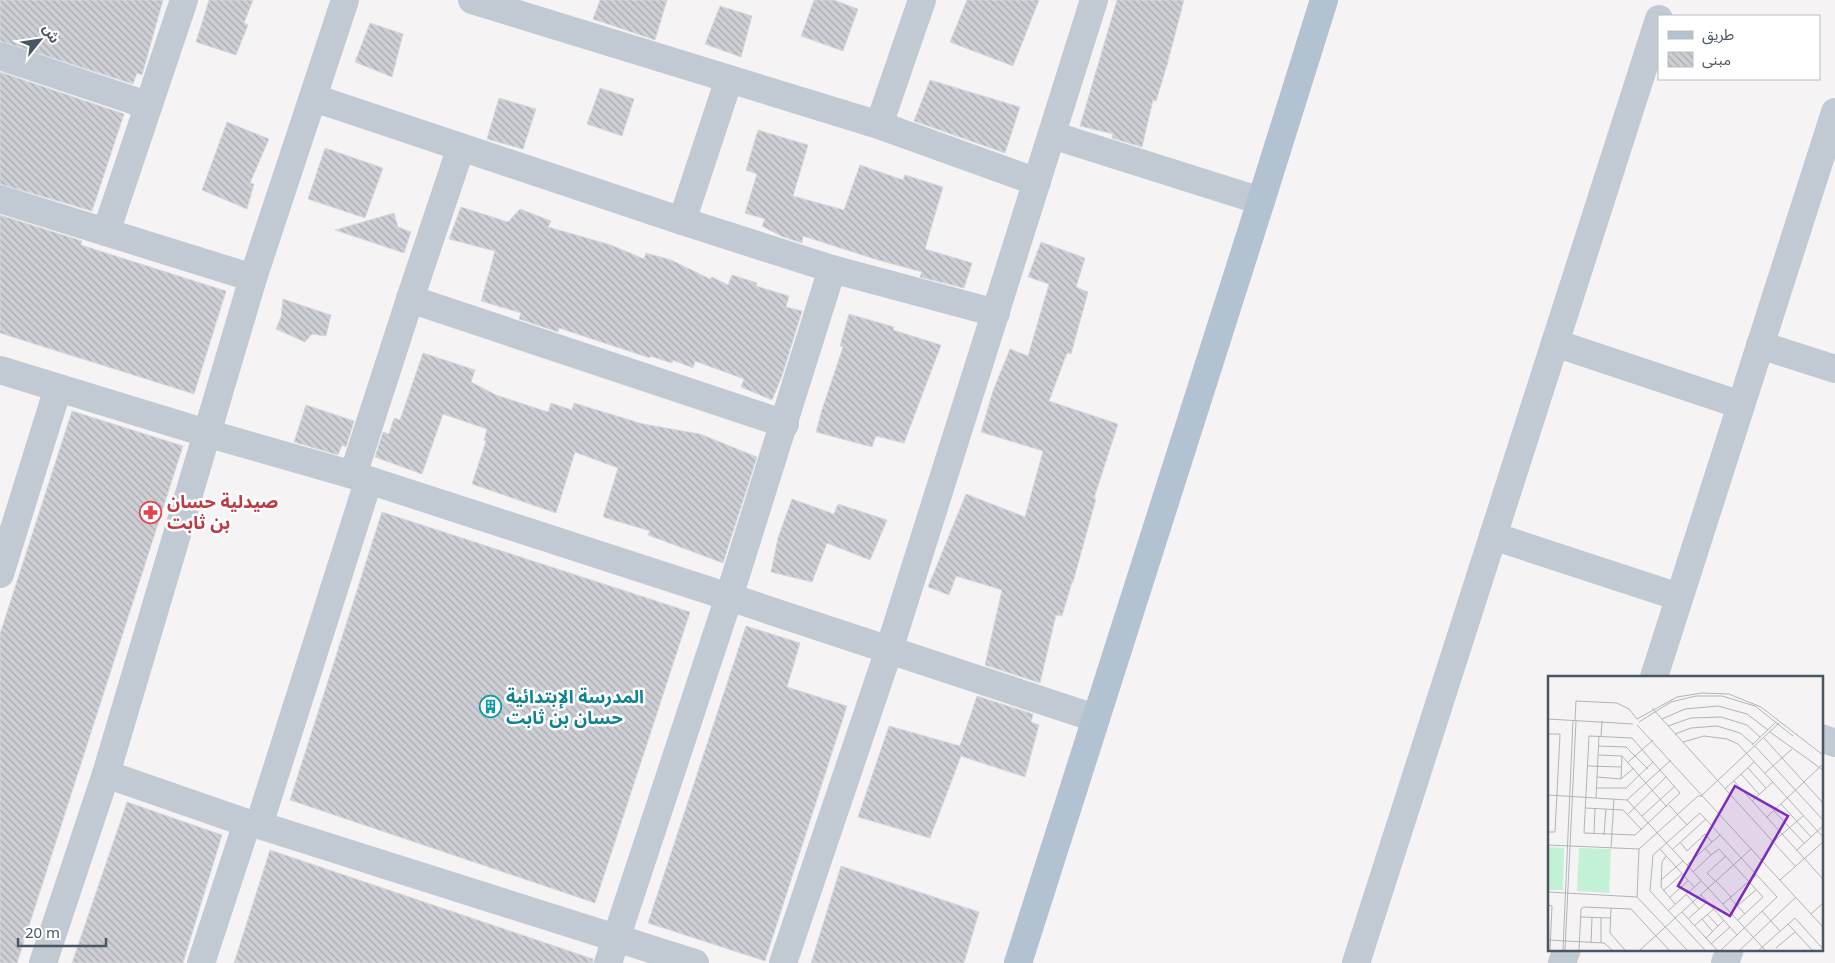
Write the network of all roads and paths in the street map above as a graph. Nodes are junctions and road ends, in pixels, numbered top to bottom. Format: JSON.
{"nodes":[{"id":1,"x":184,"y":0,"type":"edge"},
{"id":2,"x":345,"y":0,"type":"edge"},
{"id":3,"x":472,"y":0,"type":"edge"},
{"id":4,"x":922,"y":0,"type":"edge"},
{"id":5,"x":1094,"y":0,"type":"edge"},
{"id":6,"x":1324,"y":0,"type":"edge"},
{"id":7,"x":1665,"y":0,"type":"edge"},
{"id":8,"x":499,"y":4,"type":"edge"},
{"id":9,"x":1660,"y":15,"type":"edge"},
{"id":10,"x":1658,"y":21,"type":"edge"},
{"id":11,"x":0,"y":56,"type":"edge"},
{"id":12,"x":729,"y":79,"type":"junction"},
{"id":13,"x":314,"y":98,"type":"junction"},
{"id":14,"x":148,"y":105,"type":"junction"},
{"id":15,"x":1835,"y":112,"type":"edge"},
{"id":16,"x":879,"y":125,"type":"junction"},
{"id":17,"x":1052,"y":135,"type":"junction"},
{"id":18,"x":461,"y":147,"type":"junction"},
{"id":19,"x":1037,"y":182,"type":"junction"},
{"id":20,"x":0,"y":199,"type":"edge"},
{"id":21,"x":1262,"y":201,"type":"junction"},
{"id":22,"x":682,"y":221,"type":"junction"},
{"id":23,"x":106,"y":232,"type":"junction"},
{"id":24,"x":832,"y":269,"type":"junction"},
{"id":25,"x":253,"y":278,"type":"junction"},
{"id":26,"x":410,"y":299,"type":"junction"},
{"id":27,"x":996,"y":313,"type":"junction"},
{"id":28,"x":1555,"y":343,"type":"junction"},
{"id":29,"x":1760,"y":344,"type":"junction"},
{"id":30,"x":1835,"y":369,"type":"edge"},
{"id":31,"x":0,"y":370,"type":"edge"},
{"id":32,"x":58,"y":388,"type":"junction"},
{"id":33,"x":1741,"y":405,"type":"junction"},
{"id":34,"x":785,"y":424,"type":"junction"},
{"id":35,"x":206,"y":433,"type":"junction"},
{"id":36,"x":360,"y":478,"type":"junction"},
{"id":37,"x":6,"y":533,"type":"edge"},
{"id":38,"x":1493,"y":536,"type":"junction"},
{"id":39,"x":0,"y":574,"type":"edge"},
{"id":40,"x":730,"y":597,"type":"junction"},
{"id":41,"x":1679,"y":597,"type":"junction"},
{"id":42,"x":889,"y":650,"type":"junction"},
{"id":43,"x":1654,"y":676,"type":"edge"},
{"id":44,"x":1095,"y":718,"type":"junction"},
{"id":45,"x":1822,"y":738,"type":"edge"},
{"id":46,"x":1835,"y":743,"type":"edge"},
{"id":47,"x":106,"y":774,"type":"junction"},
{"id":48,"x":253,"y":824,"type":"junction"},
{"id":49,"x":616,"y":937,"type":"junction"},
{"id":50,"x":1567,"y":950,"type":"edge"},
{"id":51,"x":1730,"y":950,"type":"edge"},
{"id":52,"x":43,"y":963,"type":"edge"},
{"id":53,"x":201,"y":963,"type":"edge"},
{"id":54,"x":608,"y":963,"type":"edge"},
{"id":55,"x":695,"y":963,"type":"edge"},
{"id":56,"x":783,"y":963,"type":"edge"},
{"id":57,"x":1018,"y":963,"type":"edge"},
{"id":58,"x":1356,"y":963,"type":"edge"},
{"id":59,"x":1562,"y":963,"type":"edge"},
{"id":60,"x":1725,"y":963,"type":"edge"}],
"edges":[{"from":1,"to":14,"type":"street"},
{"from":2,"to":13,"type":"street"},
{"from":3,"to":8,"type":"street"},
{"from":4,"to":16,"type":"street"},
{"from":5,"to":17,"type":"street"},
{"from":6,"to":21,"type":"main road"},
{"from":7,"to":9,"type":"street"},
{"from":8,"to":12,"type":"street"},
{"from":10,"to":28,"type":"street"},
{"from":11,"to":14,"type":"street"},
{"from":12,"to":16,"type":"street"},
{"from":12,"to":22,"type":"street"},
{"from":13,"to":18,"type":"street"},
{"from":13,"to":25,"type":"street"},
{"from":14,"to":23,"type":"street"},
{"from":15,"to":29,"type":"street"},
{"from":16,"to":19,"type":"street"},
{"from":17,"to":19,"type":"street"},
{"from":17,"to":21,"type":"street"},
{"from":18,"to":22,"type":"street"},
{"from":18,"to":26,"type":"street"},
{"from":19,"to":27,"type":"street"},
{"from":20,"to":23,"type":"street"},
{"from":21,"to":44,"type":"main road"},
{"from":22,"to":24,"type":"street"},
{"from":23,"to":25,"type":"street"},
{"from":24,"to":27,"type":"street"},
{"from":24,"to":34,"type":"street"},
{"from":25,"to":35,"type":"street"},
{"from":26,"to":34,"type":"street"},
{"from":26,"to":36,"type":"street"},
{"from":27,"to":42,"type":"street"},
{"from":28,"to":33,"type":"street"},
{"from":28,"to":38,"type":"street"},
{"from":29,"to":30,"type":"street"},
{"from":29,"to":33,"type":"street"},
{"from":31,"to":32,"type":"street"},
{"from":32,"to":35,"type":"street"},
{"from":32,"to":37,"type":"street"},
{"from":33,"to":41,"type":"street"},
{"from":34,"to":40,"type":"street"},
{"from":35,"to":36,"type":"street"},
{"from":35,"to":47,"type":"street"},
{"from":36,"to":40,"type":"street"},
{"from":36,"to":48,"type":"street"},
{"from":37,"to":39,"type":"street"},
{"from":38,"to":41,"type":"street"},
{"from":38,"to":58,"type":"street"},
{"from":40,"to":42,"type":"street"},
{"from":40,"to":49,"type":"street"},
{"from":41,"to":43,"type":"street"},
{"from":42,"to":44,"type":"street"},
{"from":42,"to":56,"type":"street"},
{"from":44,"to":57,"type":"main road"},
{"from":45,"to":46,"type":"street"},
{"from":47,"to":48,"type":"street"},
{"from":47,"to":52,"type":"street"},
{"from":48,"to":49,"type":"street"},
{"from":48,"to":53,"type":"street"},
{"from":49,"to":54,"type":"street"},
{"from":49,"to":55,"type":"street"},
{"from":50,"to":59,"type":"street"},
{"from":51,"to":60,"type":"street"}]}
